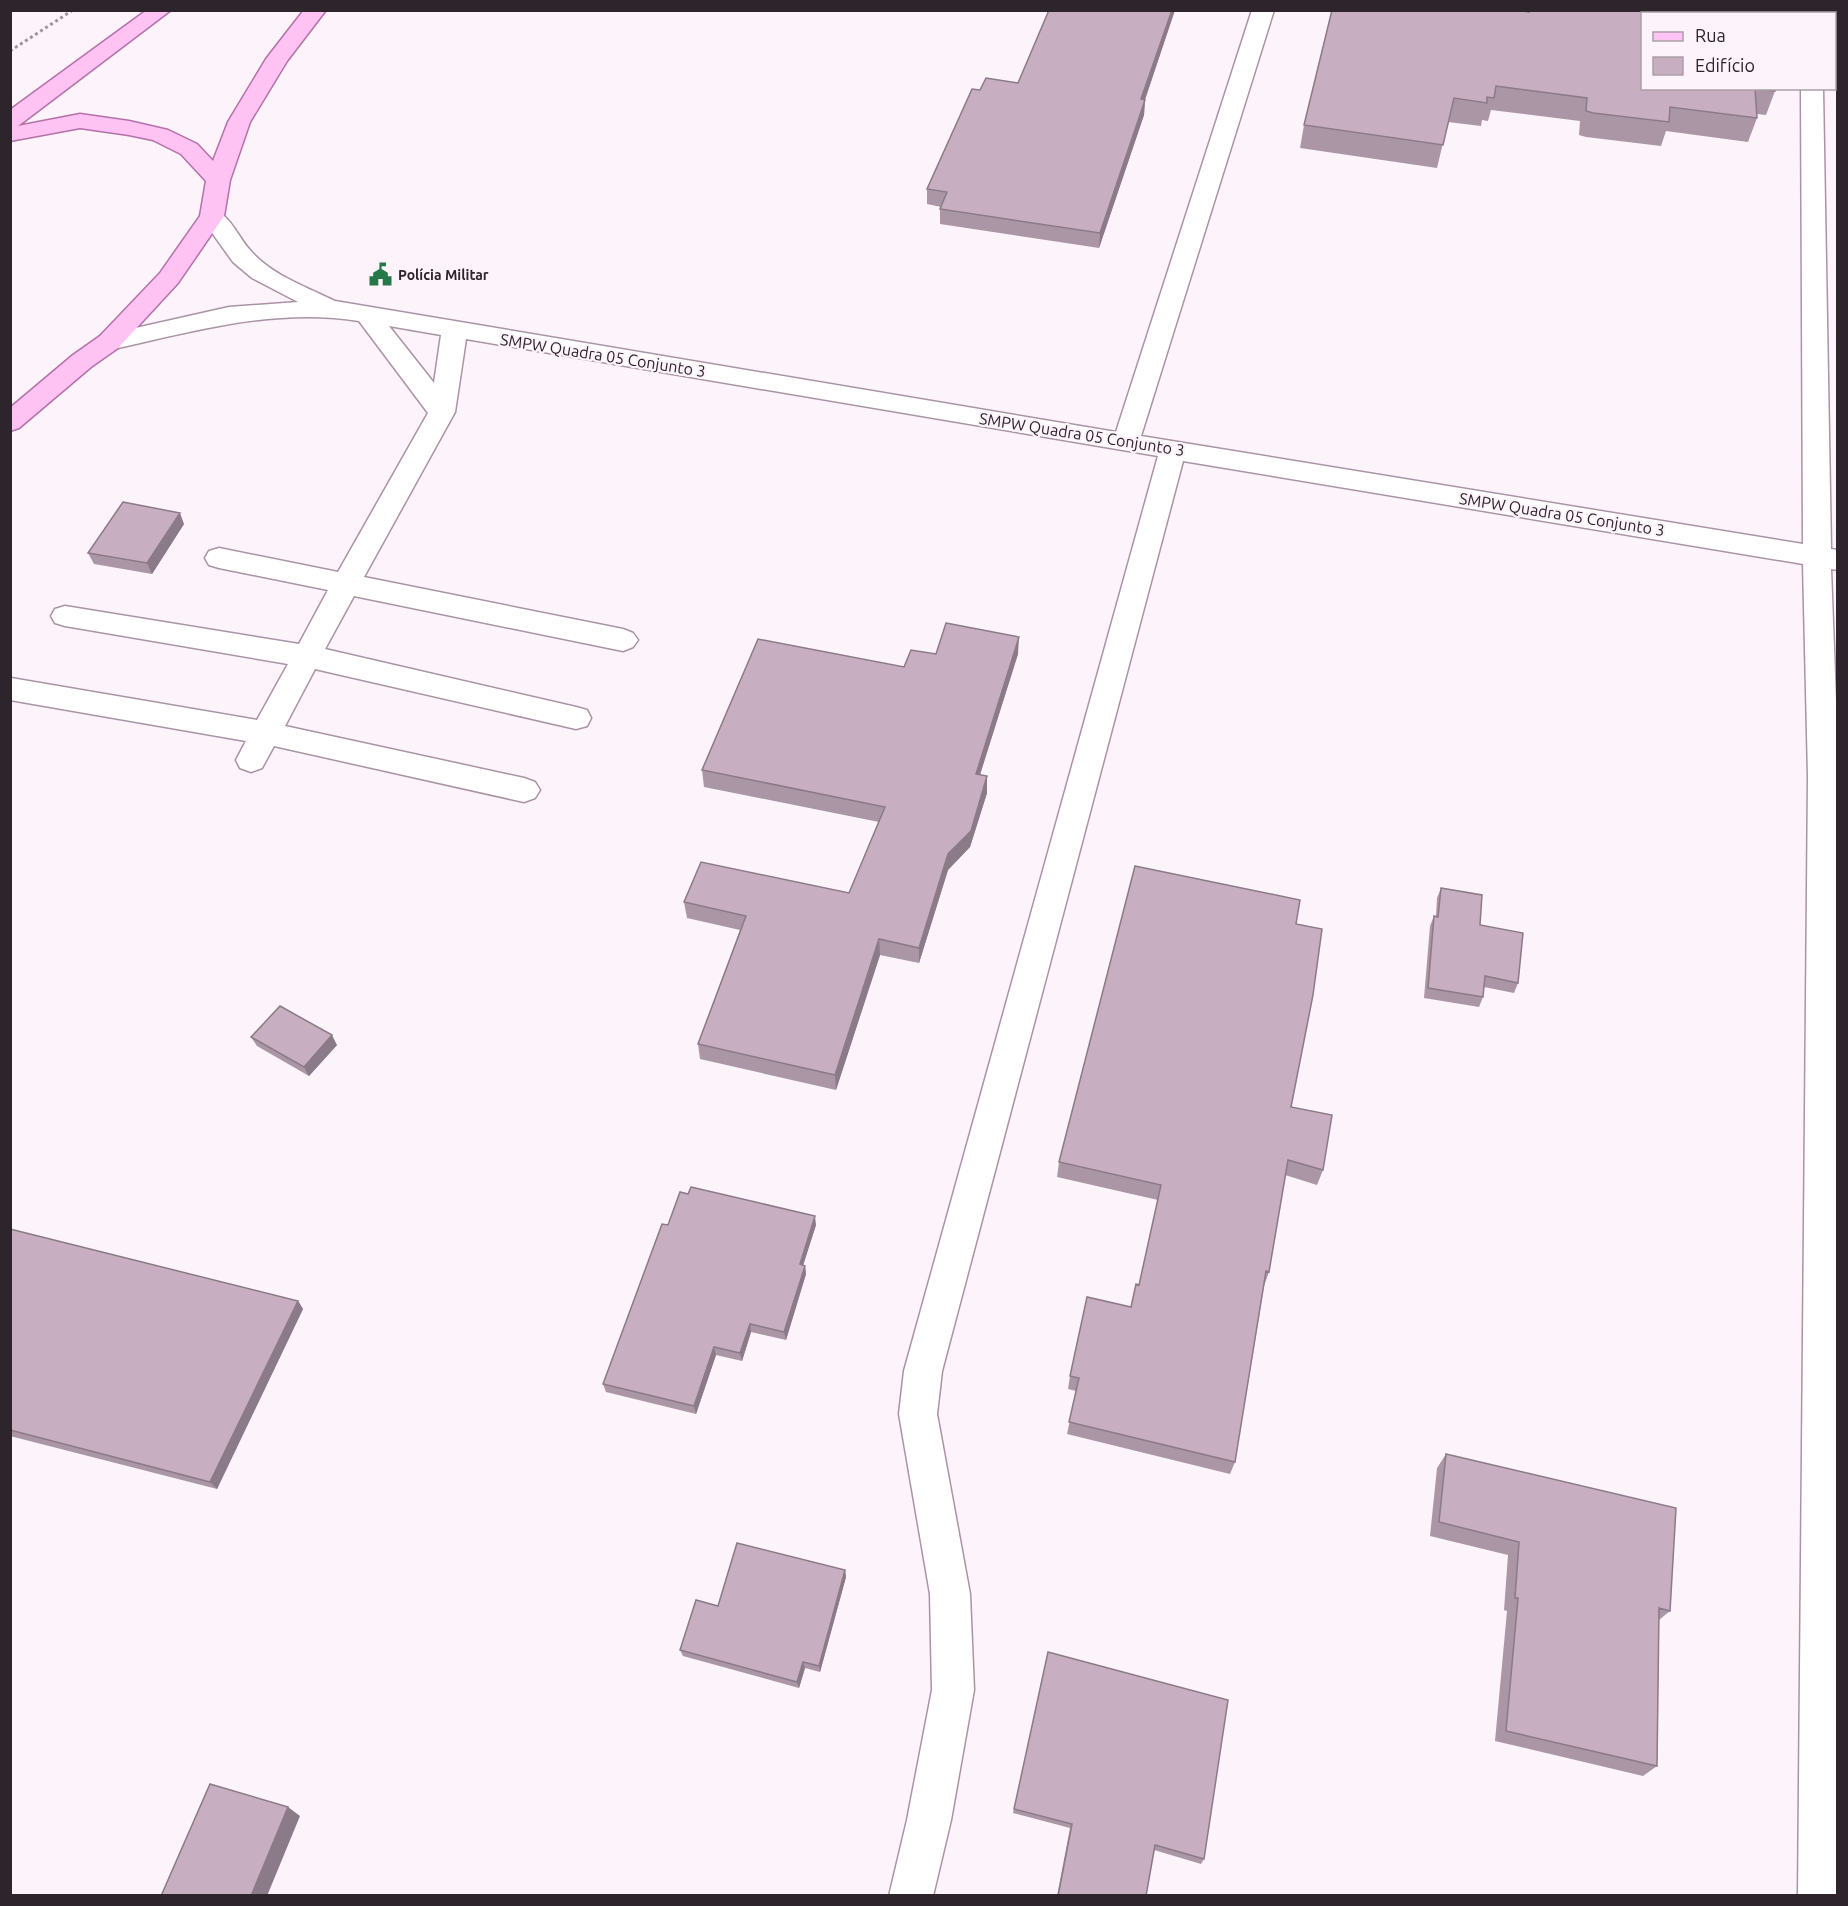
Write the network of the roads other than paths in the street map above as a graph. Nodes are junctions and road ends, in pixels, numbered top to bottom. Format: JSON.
{"nodes":[{"id":1,"x":161,"y":10,"type":"edge"},
{"id":2,"x":316,"y":10,"type":"edge"},
{"id":3,"x":1263,"y":10,"type":"edge"},
{"id":4,"x":1812,"y":90,"type":"edge"},
{"id":5,"x":10,"y":121,"type":"edge"},
{"id":6,"x":10,"y":134,"type":"edge"},
{"id":7,"x":218,"y":180,"type":"junction"},
{"id":8,"x":212,"y":216,"type":"junction"},
{"id":9,"x":327,"y":308,"type":"junction"},
{"id":10,"x":369,"y":316,"type":"junction"},
{"id":11,"x":455,"y":329,"type":"junction"},
{"id":12,"x":109,"y":342,"type":"junction"},
{"id":13,"x":63,"y":378,"type":"junction"},
{"id":14,"x":10,"y":392,"type":"edge"},
{"id":15,"x":442,"y":412,"type":"junction"},
{"id":16,"x":10,"y":422,"type":"edge"},
{"id":17,"x":1126,"y":441,"type":"junction"},
{"id":18,"x":1173,"y":449,"type":"junction"},
{"id":19,"x":219,"y":558,"type":"dead end"},
{"id":20,"x":1828,"y":559,"type":"edge"},
{"id":21,"x":346,"y":584,"type":"junction"},
{"id":22,"x":65,"y":616,"type":"dead end"},
{"id":23,"x":623,"y":640,"type":"dead end"},
{"id":24,"x":307,"y":656,"type":"junction"},
{"id":25,"x":10,"y":689,"type":"edge"},
{"id":26,"x":576,"y":718,"type":"dead end"},
{"id":27,"x":266,"y":733,"type":"junction"},
{"id":28,"x":251,"y":760,"type":"dead end"},
{"id":29,"x":524,"y":790,"type":"dead end"},
{"id":30,"x":911,"y":1896,"type":"edge"},
{"id":31,"x":1820,"y":1896,"type":"edge"}],
"edges":[{"from":1,"to":5,"type":"main road"},
{"from":2,"to":7,"type":"main road"},
{"from":3,"to":17,"type":"street"},
{"from":4,"to":20,"type":"street"},
{"from":6,"to":7,"type":"main road"},
{"from":7,"to":8,"type":"main road"},
{"from":8,"to":9,"type":"street"},
{"from":8,"to":12,"type":"main road"},
{"from":9,"to":10,"type":"street","name":"SMPW Quadra 05 Conjunto 3"},
{"from":9,"to":12,"type":"street"},
{"from":10,"to":11,"type":"street","name":"SMPW Quadra 05 Conjunto 3"},
{"from":10,"to":15,"type":"street"},
{"from":11,"to":15,"type":"street"},
{"from":11,"to":17,"type":"street","name":"SMPW Quadra 05 Conjunto 3"},
{"from":12,"to":13,"type":"main road"},
{"from":13,"to":14,"type":"main road"},
{"from":13,"to":16,"type":"main road"},
{"from":15,"to":21,"type":"street"},
{"from":17,"to":18,"type":"street","name":"SMPW Quadra 05 Conjunto 3"},
{"from":18,"to":20,"type":"street","name":"SMPW Quadra 05 Conjunto 3"},
{"from":18,"to":30,"type":"street"},
{"from":19,"to":21,"type":"street"},
{"from":20,"to":31,"type":"street"},
{"from":21,"to":23,"type":"street"},
{"from":21,"to":24,"type":"street"},
{"from":22,"to":24,"type":"street"},
{"from":24,"to":26,"type":"street"},
{"from":24,"to":27,"type":"street"},
{"from":25,"to":27,"type":"street"},
{"from":27,"to":28,"type":"street"},
{"from":27,"to":29,"type":"street"}]}
